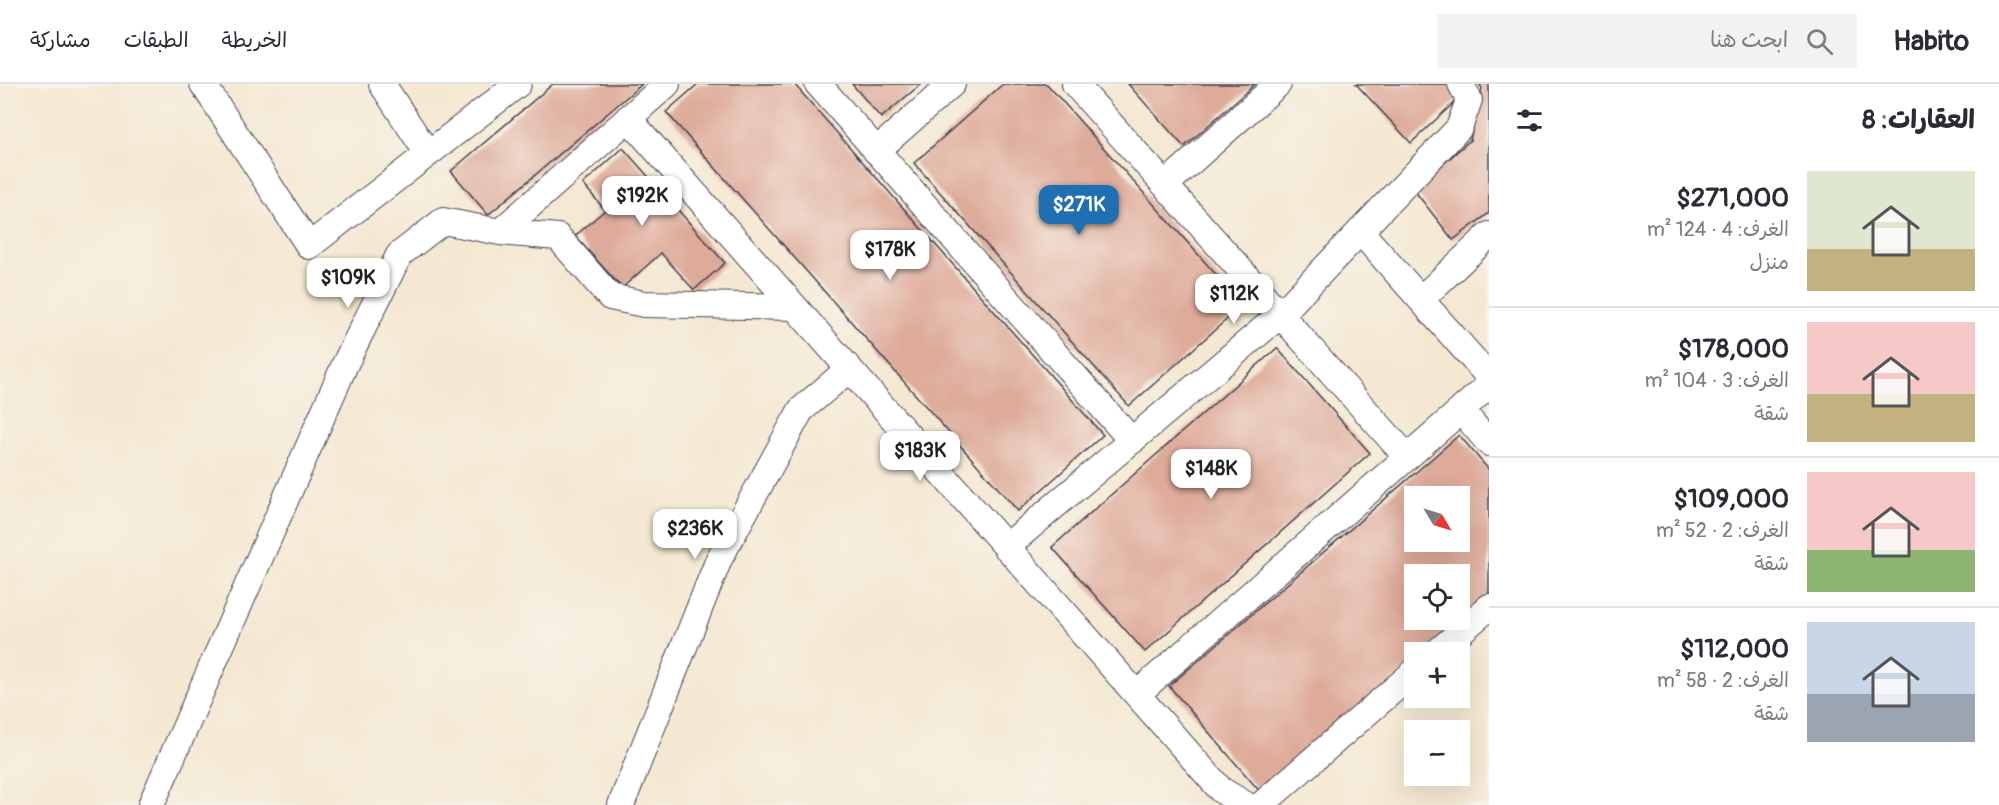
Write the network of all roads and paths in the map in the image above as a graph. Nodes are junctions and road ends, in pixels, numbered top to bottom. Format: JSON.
{"nodes":[{"id":1,"x":203,"y":84,"type":"edge"},
{"id":2,"x":382,"y":84,"type":"edge"},
{"id":3,"x":518,"y":84,"type":"edge"},
{"id":4,"x":666,"y":84,"type":"edge"},
{"id":5,"x":818,"y":84,"type":"edge"},
{"id":6,"x":952,"y":84,"type":"edge"},
{"id":7,"x":1075,"y":84,"type":"edge"},
{"id":8,"x":1278,"y":84,"type":"edge"},
{"id":9,"x":1461,"y":84,"type":"edge"},
{"id":10,"x":628,"y":118,"type":"junction"},
{"id":11,"x":876,"y":151,"type":"junction"},
{"id":12,"x":428,"y":154,"type":"junction"},
{"id":13,"x":1165,"y":185,"type":"junction"},
{"id":14,"x":1360,"y":231,"type":"junction"},
{"id":15,"x":500,"y":232,"type":"junction"},
{"id":16,"x":1489,"y":235,"type":"edge"},
{"id":17,"x":1421,"y":299,"type":"junction"},
{"id":18,"x":795,"y":307,"type":"junction"},
{"id":19,"x":1280,"y":315,"type":"junction"},
{"id":20,"x":849,"y":369,"type":"junction"},
{"id":21,"x":1489,"y":377,"type":"edge"},
{"id":22,"x":1489,"y":385,"type":"edge"},
{"id":23,"x":1461,"y":410,"type":"junction"},
{"id":24,"x":1132,"y":441,"type":"junction"},
{"id":25,"x":1489,"y":443,"type":"edge"},
{"id":26,"x":1407,"y":457,"type":"junction"},
{"id":27,"x":1006,"y":547,"type":"junction"},
{"id":28,"x":1489,"y":607,"type":"edge"},
{"id":29,"x":1449,"y":642,"type":"edge"},
{"id":30,"x":1404,"y":681,"type":"edge"},
{"id":31,"x":1137,"y":694,"type":"junction"},
{"id":32,"x":1219,"y":798,"type":"edge"},
{"id":33,"x":151,"y":805,"type":"edge"},
{"id":34,"x":621,"y":805,"type":"edge"},
{"id":35,"x":1246,"y":805,"type":"edge"},
{"id":36,"x":1262,"y":805,"type":"edge"}],
"edges":[{"from":1,"to":12,"type":"street"},
{"from":2,"to":12,"type":"street"},
{"from":3,"to":12,"type":"street"},
{"from":4,"to":10,"type":"street"},
{"from":5,"to":11,"type":"street"},
{"from":6,"to":11,"type":"street"},
{"from":7,"to":13,"type":"street"},
{"from":8,"to":13,"type":"street"},
{"from":9,"to":14,"type":"street"},
{"from":10,"to":15,"type":"street"},
{"from":10,"to":18,"type":"street"},
{"from":11,"to":24,"type":"street"},
{"from":13,"to":19,"type":"street"},
{"from":14,"to":17,"type":"street"},
{"from":14,"to":19,"type":"street"},
{"from":15,"to":18,"type":"street"},
{"from":15,"to":33,"type":"street"},
{"from":16,"to":17,"type":"street"},
{"from":17,"to":21,"type":"street"},
{"from":18,"to":20,"type":"street"},
{"from":19,"to":24,"type":"street"},
{"from":19,"to":26,"type":"street"},
{"from":20,"to":27,"type":"street"},
{"from":20,"to":34,"type":"street"},
{"from":22,"to":23,"type":"street"},
{"from":23,"to":25,"type":"street"},
{"from":23,"to":26,"type":"street"},
{"from":24,"to":27,"type":"street"},
{"from":26,"to":31,"type":"street"},
{"from":27,"to":31,"type":"street"},
{"from":28,"to":29,"type":"street"},
{"from":30,"to":36,"type":"street"},
{"from":31,"to":32,"type":"street"},
{"from":32,"to":35,"type":"street"}]}
